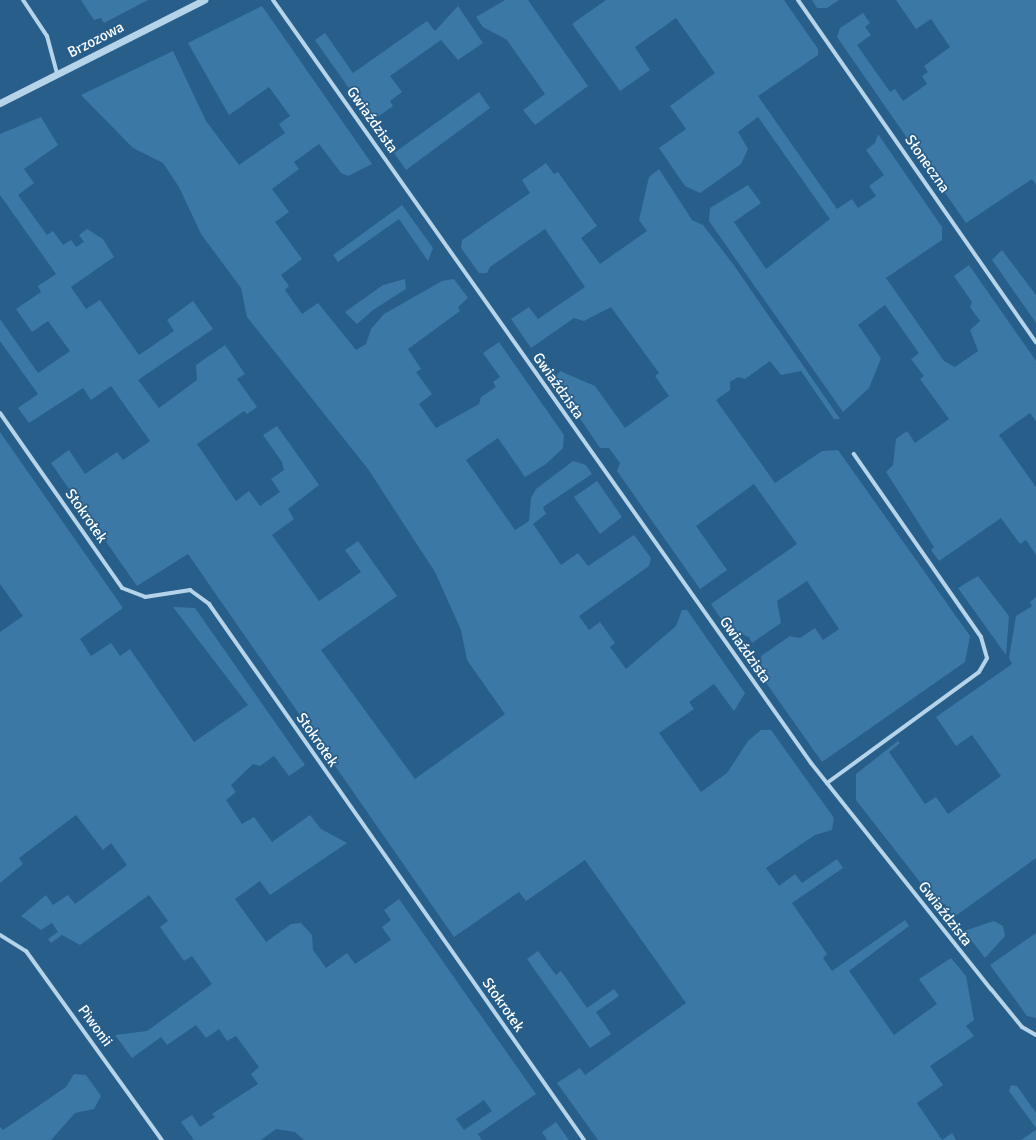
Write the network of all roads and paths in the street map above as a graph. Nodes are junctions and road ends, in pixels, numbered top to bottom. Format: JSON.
{"nodes":[{"id":1,"x":23,"y":0,"type":"edge"},
{"id":2,"x":204,"y":0,"type":"edge"},
{"id":3,"x":273,"y":0,"type":"edge"},
{"id":4,"x":798,"y":0,"type":"edge"},
{"id":5,"x":57,"y":74,"type":"junction"},
{"id":6,"x":0,"y":103,"type":"edge"},
{"id":7,"x":1036,"y":342,"type":"edge"},
{"id":8,"x":0,"y":413,"type":"edge"},
{"id":9,"x":854,"y":454,"type":"dead end"},
{"id":10,"x":827,"y":782,"type":"junction"},
{"id":11,"x":0,"y":935,"type":"edge"},
{"id":12,"x":1036,"y":1035,"type":"edge"},
{"id":13,"x":162,"y":1140,"type":"edge"},
{"id":14,"x":584,"y":1140,"type":"edge"}],
"edges":[{"from":1,"to":5,"type":"street"},
{"from":2,"to":5,"type":"street","name":"Brzozowa"},
{"from":3,"to":10,"type":"street","name":"Gwiaździsta"},
{"from":4,"to":7,"type":"street","name":"Słoneczna"},
{"from":5,"to":6,"type":"street","name":"Brzozowa"},
{"from":8,"to":14,"type":"street","name":"Stokrotek"},
{"from":9,"to":10,"type":"street"},
{"from":10,"to":12,"type":"street","name":"Gwiaździsta"},
{"from":11,"to":13,"type":"street","name":"Piwonii"}]}
